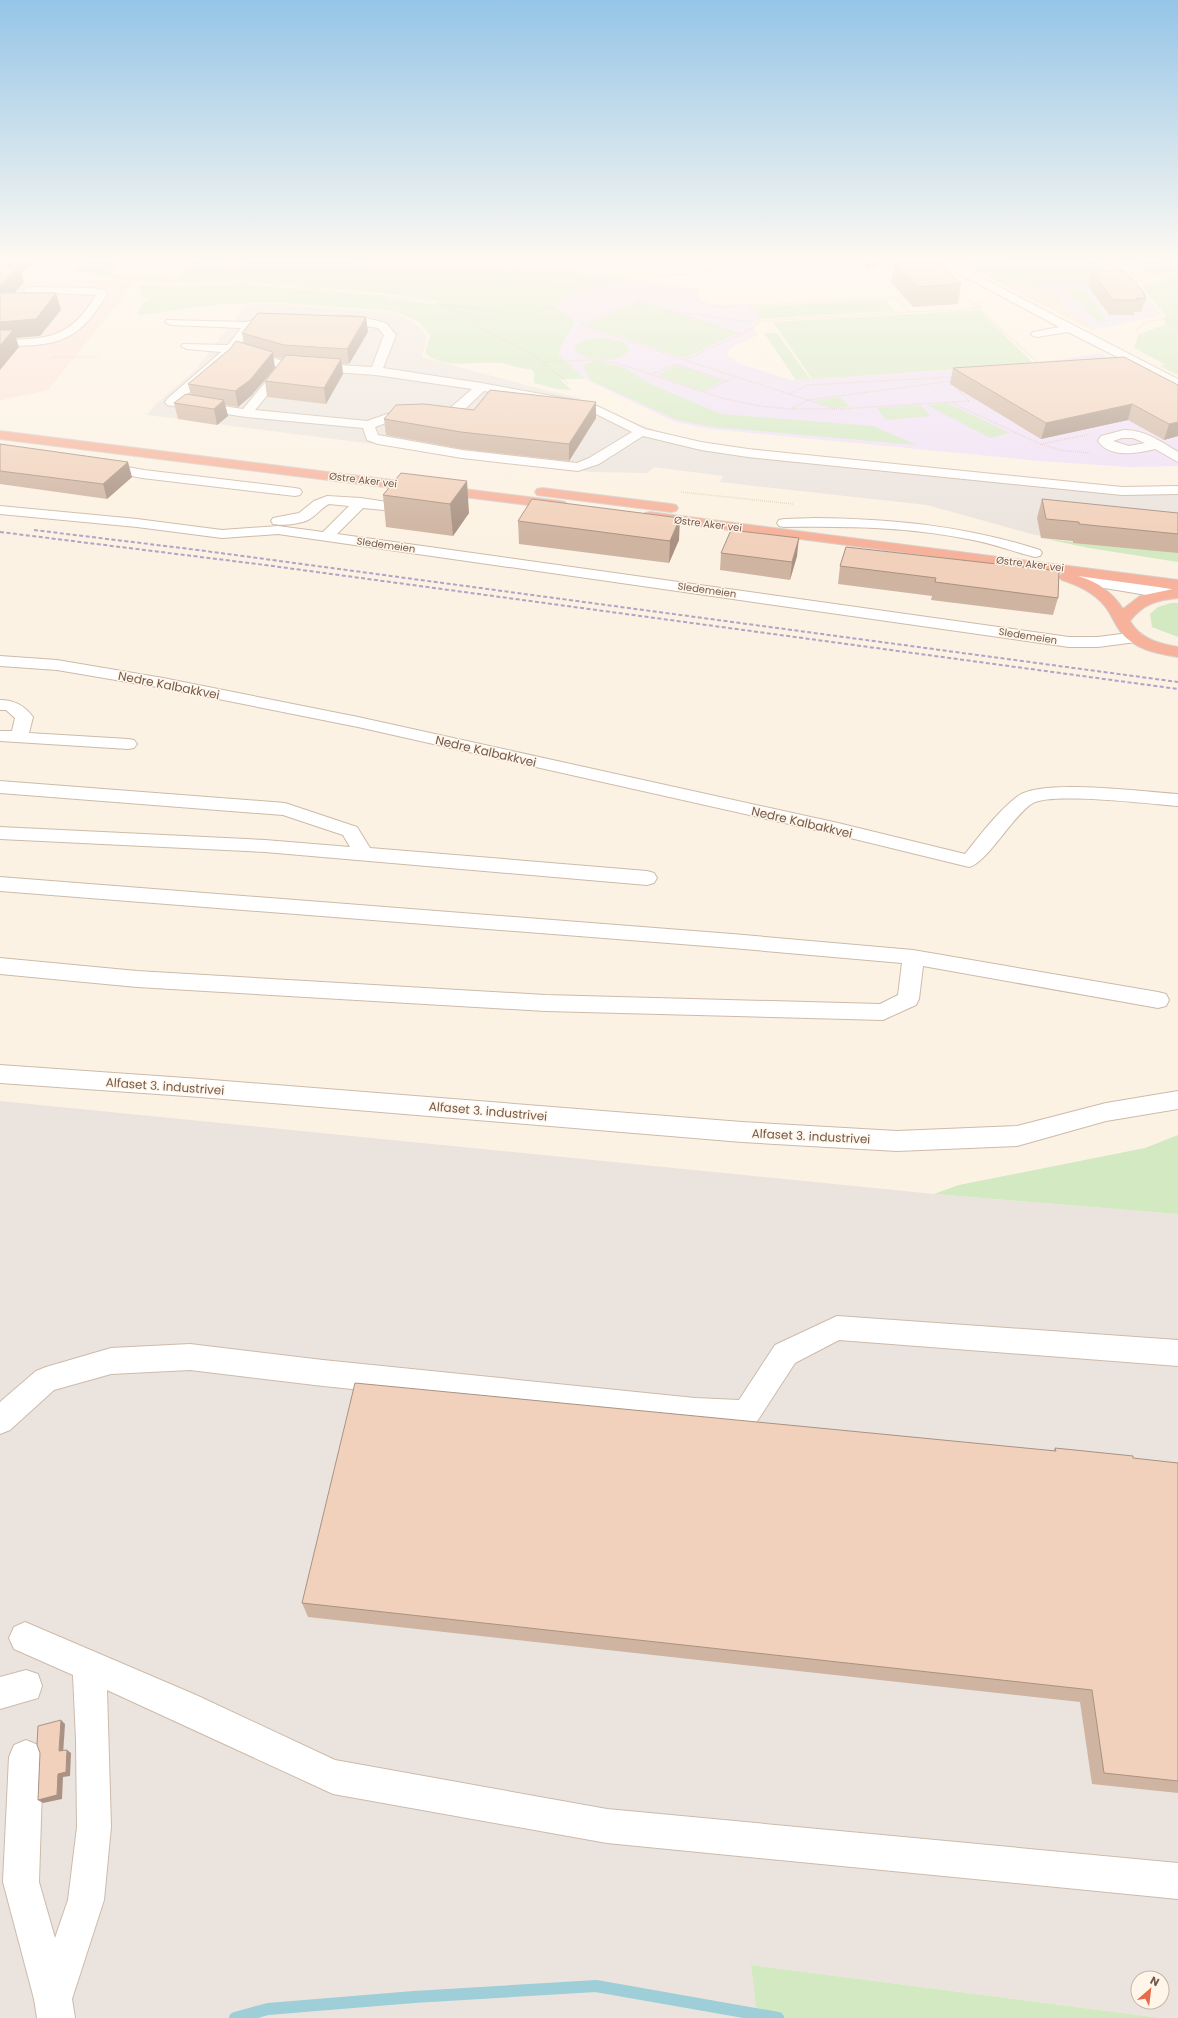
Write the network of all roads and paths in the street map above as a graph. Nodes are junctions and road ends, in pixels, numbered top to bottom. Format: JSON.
{"nodes":[{"id":1,"x":227,"y":352,"type":"edge"},
{"id":2,"x":242,"y":352,"type":"edge"},
{"id":3,"x":383,"y":352,"type":"edge"},
{"id":4,"x":661,"y":352,"type":"edge"},
{"id":5,"x":701,"y":352,"type":"edge"},
{"id":6,"x":1027,"y":352,"type":"edge"},
{"id":7,"x":1116,"y":352,"type":"edge"},
{"id":8,"x":1124,"y":352,"type":"edge"},
{"id":9,"x":1120,"y":354,"type":"junction"},
{"id":10,"x":68,"y":357,"type":"dead end"},
{"id":11,"x":99,"y":357,"type":"dead end"},
{"id":12,"x":684,"y":360,"type":"junction"},
{"id":13,"x":544,"y":362,"type":"dead end"},
{"id":14,"x":676,"y":364,"type":"junction"},
{"id":15,"x":1040,"y":364,"type":"edge"},
{"id":16,"x":285,"y":365,"type":"junction"},
{"id":17,"x":376,"y":371,"type":"junction"},
{"id":18,"x":652,"y":375,"type":"junction"},
{"id":19,"x":736,"y":376,"type":"junction"},
{"id":20,"x":726,"y":381,"type":"junction"},
{"id":21,"x":950,"y":381,"type":"junction"},
{"id":22,"x":1178,"y":384,"type":"edge"},
{"id":23,"x":481,"y":386,"type":"junction"},
{"id":24,"x":704,"y":392,"type":"junction"},
{"id":25,"x":790,"y":394,"type":"junction"},
{"id":26,"x":808,"y":400,"type":"junction"},
{"id":27,"x":950,"y":402,"type":"junction"},
{"id":28,"x":791,"y":409,"type":"junction"},
{"id":29,"x":836,"y":410,"type":"junction"},
{"id":30,"x":246,"y":413,"type":"junction"},
{"id":31,"x":0,"y":425,"type":"edge"},
{"id":32,"x":368,"y":425,"type":"junction"},
{"id":33,"x":641,"y":432,"type":"junction"},
{"id":34,"x":0,"y":435,"type":"edge"},
{"id":35,"x":1118,"y":449,"type":"joint"},
{"id":36,"x":1178,"y":458,"type":"edge"},
{"id":37,"x":86,"y":464,"type":"edge"},
{"id":38,"x":1178,"y":490,"type":"edge"},
{"id":39,"x":360,"y":502,"type":"junction"},
{"id":40,"x":286,"y":507,"type":"junction"},
{"id":41,"x":394,"y":507,"type":"edge"},
{"id":42,"x":0,"y":510,"type":"edge"},
{"id":43,"x":326,"y":537,"type":"junction"},
{"id":44,"x":1031,"y":558,"type":"junction"},
{"id":45,"x":1178,"y":573,"type":"edge"},
{"id":46,"x":1073,"y":579,"type":"junction"},
{"id":47,"x":1176,"y":591,"type":"edge"},
{"id":48,"x":1122,"y":621,"type":"junction"},
{"id":49,"x":1136,"y":637,"type":"junction"},
{"id":50,"x":1178,"y":652,"type":"edge"},
{"id":51,"x":0,"y":661,"type":"edge"},
{"id":52,"x":0,"y":705,"type":"edge"},
{"id":53,"x":0,"y":736,"type":"edge"},
{"id":54,"x":19,"y":738,"type":"junction"},
{"id":55,"x":128,"y":744,"type":"dead end"},
{"id":56,"x":0,"y":787,"type":"edge"},
{"id":57,"x":1178,"y":800,"type":"edge"},
{"id":58,"x":0,"y":833,"type":"edge"},
{"id":59,"x":364,"y":854,"type":"junction"},
{"id":60,"x":647,"y":878,"type":"dead end"},
{"id":61,"x":0,"y":884,"type":"edge"},
{"id":62,"x":913,"y":957,"type":"junction"},
{"id":63,"x":0,"y":966,"type":"edge"},
{"id":64,"x":1158,"y":1000,"type":"dead end"},
{"id":65,"x":0,"y":1074,"type":"edge"},
{"id":66,"x":1178,"y":1100,"type":"edge"},
{"id":67,"x":1178,"y":1353,"type":"edge"},
{"id":68,"x":0,"y":1420,"type":"edge"},
{"id":69,"x":25,"y":1638,"type":"dead end"},
{"id":70,"x":89,"y":1665,"type":"junction"},
{"id":71,"x":26,"y":1757,"type":"dead end"},
{"id":72,"x":1178,"y":1881,"type":"edge"},
{"id":73,"x":54,"y":2009,"type":"edge"}],
"edges":[{"from":1,"to":30,"type":"street"},
{"from":2,"to":16,"type":"street"},
{"from":3,"to":17,"type":"street"},
{"from":4,"to":12,"type":"path"},
{"from":5,"to":12,"type":"path"},
{"from":6,"to":15,"type":"path"},
{"from":7,"to":9,"type":"street"},
{"from":8,"to":9,"type":"path"},
{"from":9,"to":22,"type":"street"},
{"from":10,"to":11,"type":"path"},
{"from":12,"to":14,"type":"path"},
{"from":12,"to":19,"type":"path"},
{"from":13,"to":18,"type":"path"},
{"from":14,"to":18,"type":"path"},
{"from":14,"to":20,"type":"path"},
{"from":16,"to":17,"type":"street"},
{"from":16,"to":30,"type":"street"},
{"from":17,"to":23,"type":"street"},
{"from":18,"to":24,"type":"path"},
{"from":19,"to":20,"type":"path"},
{"from":19,"to":25,"type":"path"},
{"from":20,"to":24,"type":"path"},
{"from":21,"to":25,"type":"path"},
{"from":21,"to":26,"type":"path"},
{"from":21,"to":27,"type":"path"},
{"from":23,"to":32,"type":"street"},
{"from":23,"to":33,"type":"street"},
{"from":24,"to":28,"type":"path"},
{"from":25,"to":26,"type":"path"},
{"from":26,"to":28,"type":"path"},
{"from":26,"to":29,"type":"path"},
{"from":27,"to":29,"type":"path"},
{"from":27,"to":35,"type":"path"},
{"from":28,"to":29,"type":"path"},
{"from":30,"to":32,"type":"street"},
{"from":31,"to":44,"type":"highway","name":"Østre Aker vei"},
{"from":32,"to":33,"type":"street"},
{"from":33,"to":38,"type":"street"},
{"from":34,"to":44,"type":"highway","name":"Østre Aker vei"},
{"from":35,"to":36,"type":"street"},
{"from":37,"to":40,"type":"street"},
{"from":39,"to":40,"type":"street","name":"Østre Aker vei"},
{"from":39,"to":41,"type":"street","name":"Østre Aker vei"},
{"from":39,"to":43,"type":"street","name":"Østre Aker vei"},
{"from":40,"to":42,"type":"street"},
{"from":40,"to":43,"type":"street","name":"Sledemeien"},
{"from":43,"to":49,"type":"street","name":"Sledemeien"},
{"from":44,"to":45,"type":"highway","name":"Østre Aker vei"},
{"from":44,"to":46,"type":"highway"},
{"from":44,"to":47,"type":"highway","name":"Østre Aker vei"},
{"from":46,"to":47,"type":"street"},
{"from":46,"to":48,"type":"highway"},
{"from":47,"to":48,"type":"highway"},
{"from":48,"to":49,"type":"highway"},
{"from":49,"to":50,"type":"highway"},
{"from":51,"to":57,"type":"street","name":"Nedre Kalbakkvei"},
{"from":52,"to":54,"type":"street"},
{"from":53,"to":54,"type":"street"},
{"from":54,"to":55,"type":"street"},
{"from":56,"to":59,"type":"street"},
{"from":58,"to":59,"type":"street"},
{"from":59,"to":60,"type":"street"},
{"from":61,"to":62,"type":"street"},
{"from":62,"to":63,"type":"street"},
{"from":62,"to":64,"type":"street"},
{"from":65,"to":66,"type":"street","name":"Alfaset 3. industrivei"},
{"from":67,"to":68,"type":"street"},
{"from":69,"to":70,"type":"street"},
{"from":70,"to":72,"type":"street"},
{"from":70,"to":73,"type":"street"},
{"from":71,"to":73,"type":"street"}]}
